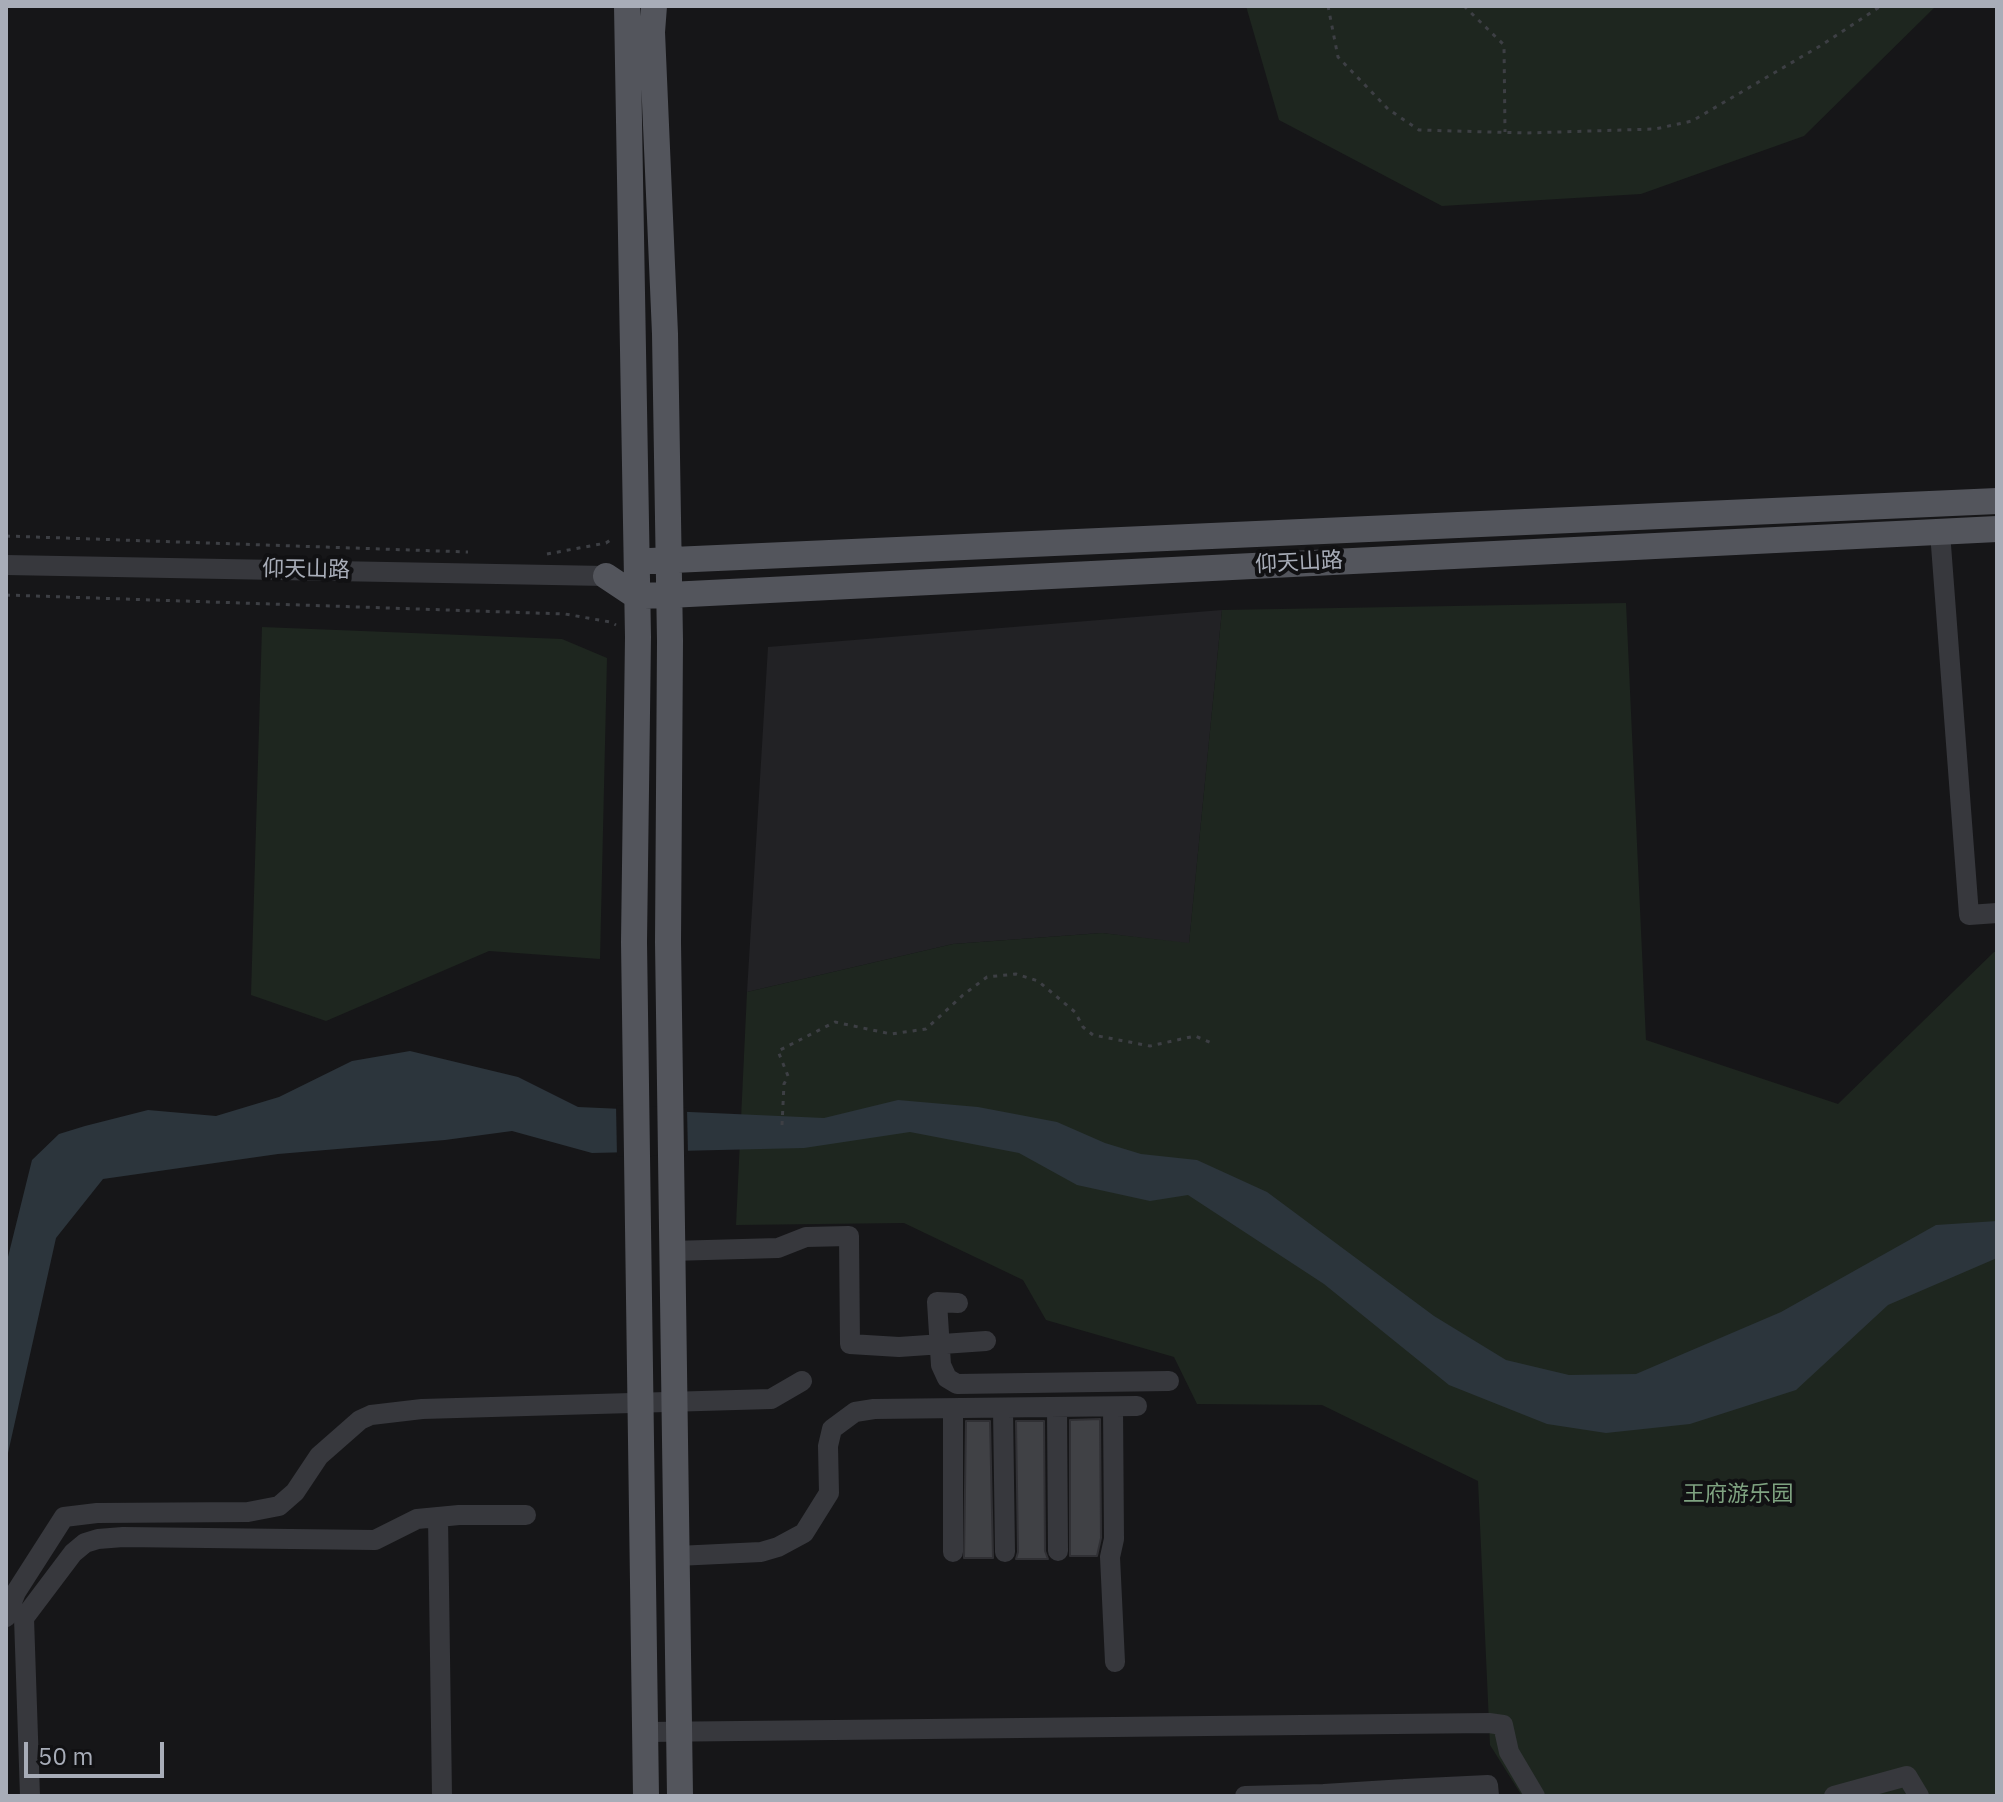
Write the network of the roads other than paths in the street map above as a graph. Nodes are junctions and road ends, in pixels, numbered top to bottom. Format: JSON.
{"nodes":[{"id":1,"x":627,"y":6,"type":"edge"},
{"id":2,"x":654,"y":6,"type":"edge"},
{"id":3,"x":1997,"y":501,"type":"edge"},
{"id":4,"x":1997,"y":529,"type":"edge"},
{"id":5,"x":1940,"y":532,"type":"junction"},
{"id":6,"x":668,"y":561,"type":"junction"},
{"id":7,"x":636,"y":562,"type":"junction"},
{"id":8,"x":6,"y":565,"type":"edge"},
{"id":9,"x":606,"y":576,"type":"junction"},
{"id":10,"x":669,"y":595,"type":"junction"},
{"id":11,"x":636,"y":596,"type":"junction"},
{"id":12,"x":1997,"y":913,"type":"edge"},
{"id":13,"x":670,"y":1243,"type":"junction"},
{"id":14,"x":958,"y":1303,"type":"dead end"},
{"id":15,"x":986,"y":1341,"type":"dead end"},
{"id":16,"x":940,"y":1345,"type":"junction"},
{"id":17,"x":802,"y":1381,"type":"dead end"},
{"id":18,"x":1169,"y":1381,"type":"dead end"},
{"id":19,"x":675,"y":1402,"type":"junction"},
{"id":20,"x":641,"y":1404,"type":"junction"},
{"id":21,"x":1137,"y":1406,"type":"dead end"},
{"id":22,"x":1057,"y":1407,"type":"junction"},
{"id":23,"x":1113,"y":1407,"type":"junction"},
{"id":24,"x":1003,"y":1408,"type":"junction"},
{"id":25,"x":953,"y":1409,"type":"junction"},
{"id":26,"x":526,"y":1515,"type":"dead end"},
{"id":27,"x":438,"y":1517,"type":"junction"},
{"id":28,"x":1058,"y":1551,"type":"dead end"},
{"id":29,"x":953,"y":1552,"type":"dead end"},
{"id":30,"x":1005,"y":1552,"type":"dead end"},
{"id":31,"x":677,"y":1556,"type":"junction"},
{"id":32,"x":6,"y":1617,"type":"edge"},
{"id":33,"x":1115,"y":1662,"type":"dead end"},
{"id":34,"x":646,"y":1732,"type":"junction"},
{"id":35,"x":680,"y":1732,"type":"junction"},
{"id":36,"x":1405,"y":1792,"type":"edge"},
{"id":37,"x":1324,"y":1795,"type":"edge"},
{"id":38,"x":30,"y":1796,"type":"edge"},
{"id":39,"x":442,"y":1796,"type":"edge"},
{"id":40,"x":646,"y":1796,"type":"edge"},
{"id":41,"x":680,"y":1796,"type":"edge"},
{"id":42,"x":1245,"y":1796,"type":"edge"},
{"id":43,"x":1489,"y":1796,"type":"edge"},
{"id":44,"x":1535,"y":1796,"type":"edge"},
{"id":45,"x":1834,"y":1796,"type":"edge"},
{"id":46,"x":1919,"y":1796,"type":"edge"}],
"edges":[{"from":1,"to":7,"type":"main road"},
{"from":2,"to":6,"type":"main road"},
{"from":3,"to":6,"type":"main road","name":"仰天山路"},
{"from":4,"to":5,"type":"main road","name":"仰天山路"},
{"from":5,"to":10,"type":"main road","name":"仰天山路"},
{"from":5,"to":12,"type":"street"},
{"from":6,"to":7,"type":"main road","name":"仰天山路"},
{"from":6,"to":10,"type":"main road"},
{"from":7,"to":9,"type":"main road","name":"仰天山路"},
{"from":7,"to":11,"type":"main road"},
{"from":8,"to":9,"type":"street","name":"仰天山路"},
{"from":9,"to":11,"type":"main road"},
{"from":10,"to":11,"type":"main road","name":"仰天山路"},
{"from":10,"to":13,"type":"main road"},
{"from":11,"to":20,"type":"main road"},
{"from":13,"to":16,"type":"street"},
{"from":13,"to":19,"type":"main road"},
{"from":14,"to":16,"type":"street"},
{"from":15,"to":16,"type":"street"},
{"from":16,"to":18,"type":"street"},
{"from":17,"to":19,"type":"street"},
{"from":19,"to":20,"type":"street"},
{"from":19,"to":31,"type":"main road"},
{"from":20,"to":32,"type":"street"},
{"from":20,"to":34,"type":"main road"},
{"from":21,"to":23,"type":"street"},
{"from":22,"to":23,"type":"street"},
{"from":22,"to":24,"type":"street"},
{"from":22,"to":28,"type":"street"},
{"from":23,"to":33,"type":"street"},
{"from":24,"to":25,"type":"street"},
{"from":24,"to":30,"type":"street"},
{"from":25,"to":29,"type":"street"},
{"from":25,"to":31,"type":"street"},
{"from":26,"to":27,"type":"street"},
{"from":27,"to":38,"type":"street"},
{"from":27,"to":39,"type":"street"},
{"from":31,"to":35,"type":"main road"},
{"from":34,"to":35,"type":"street"},
{"from":34,"to":40,"type":"main road"},
{"from":35,"to":41,"type":"main road"},
{"from":35,"to":44,"type":"street"},
{"from":36,"to":37,"type":"street"},
{"from":36,"to":43,"type":"street"},
{"from":37,"to":42,"type":"street"},
{"from":45,"to":46,"type":"street"}]}
